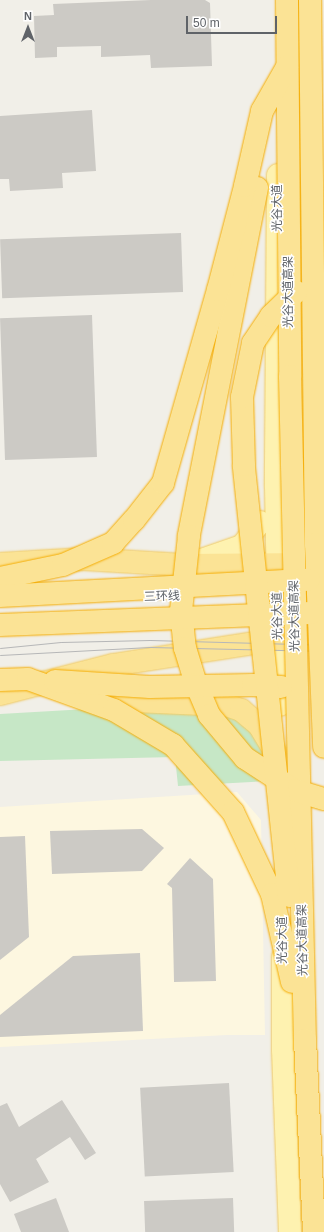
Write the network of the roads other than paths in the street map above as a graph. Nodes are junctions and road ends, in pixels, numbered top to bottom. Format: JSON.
{"nodes":[{"id":1,"x":277,"y":0,"type":"edge"},
{"id":2,"x":287,"y":0,"type":"edge"},
{"id":3,"x":310,"y":0,"type":"edge"},
{"id":4,"x":315,"y":0,"type":"edge"},
{"id":5,"x":310,"y":36,"type":"junction"},
{"id":6,"x":324,"y":52,"type":"edge"},
{"id":7,"x":288,"y":66,"type":"junction"},
{"id":8,"x":262,"y":111,"type":"junction"},
{"id":9,"x":324,"y":279,"type":"edge"},
{"id":10,"x":323,"y":430,"type":"edge"},
{"id":11,"x":324,"y":460,"type":"edge"},
{"id":12,"x":276,"y":486,"type":"junction"},
{"id":13,"x":324,"y":499,"type":"edge"},
{"id":14,"x":320,"y":554,"type":"edge"},
{"id":15,"x":0,"y":564,"type":"edge"},
{"id":16,"x":277,"y":564,"type":"junction"},
{"id":17,"x":184,"y":565,"type":"junction"},
{"id":18,"x":0,"y":578,"type":"edge"},
{"id":19,"x":324,"y":579,"type":"edge"},
{"id":20,"x":324,"y":590,"type":"edge"},
{"id":21,"x":0,"y":596,"type":"edge"},
{"id":22,"x":0,"y":604,"type":"edge"},
{"id":23,"x":324,"y":612,"type":"edge"},
{"id":24,"x":0,"y":625,"type":"edge"},
{"id":25,"x":279,"y":639,"type":"junction"},
{"id":26,"x":324,"y":639,"type":"edge"},
{"id":27,"x":28,"y":679,"type":"junction"},
{"id":28,"x":0,"y":680,"type":"edge"},
{"id":29,"x":324,"y":691,"type":"edge"},
{"id":30,"x":0,"y":694,"type":"edge"},
{"id":31,"x":324,"y":747,"type":"edge"},
{"id":32,"x":280,"y":760,"type":"junction"},
{"id":33,"x":324,"y":799,"type":"edge"},
{"id":34,"x":304,"y":967,"type":"junction"},
{"id":35,"x":305,"y":1040,"type":"junction"},
{"id":36,"x":290,"y":1232,"type":"edge"},
{"id":37,"x":314,"y":1232,"type":"edge"}],
"edges":[{"from":1,"to":12,"type":"main road","name":"光谷大道"},
{"from":2,"to":7,"type":"highway","name":"光谷大道高架","bridge":true},
{"from":3,"to":5,"type":"highway","name":"光谷大道高架","bridge":true},
{"from":4,"to":10,"type":"main road"},
{"from":5,"to":6,"type":"highway"},
{"from":5,"to":14,"type":"highway","name":"光谷大道高架","bridge":true},
{"from":7,"to":8,"type":"highway","bridge":true},
{"from":7,"to":34,"type":"highway","name":"光谷大道高架","bridge":true},
{"from":8,"to":18,"type":"highway","bridge":true},
{"from":8,"to":33,"type":"highway","bridge":true},
{"from":9,"to":34,"type":"highway","bridge":true},
{"from":10,"to":11,"type":"main road"},
{"from":12,"to":16,"type":"main road","name":"光谷大道"},
{"from":12,"to":17,"type":"main road"},
{"from":13,"to":14,"type":"highway","bridge":true},
{"from":14,"to":16,"type":"highway"},
{"from":14,"to":31,"type":"highway","name":"光谷大道高架","bridge":true},
{"from":15,"to":17,"type":"highway"},
{"from":16,"to":17,"type":"highway"},
{"from":16,"to":25,"type":"main road","name":"光谷大道"},
{"from":19,"to":21,"type":"highway","bridge":true},
{"from":20,"to":22,"type":"highway","name":"三环线","bridge":true},
{"from":23,"to":24,"type":"highway","name":"三环线","bridge":true},
{"from":25,"to":26,"type":"highway"},
{"from":25,"to":30,"type":"highway"},
{"from":25,"to":32,"type":"main road","name":"光谷大道"},
{"from":27,"to":28,"type":"highway","bridge":true},
{"from":27,"to":29,"type":"highway","bridge":true},
{"from":27,"to":35,"type":"highway","bridge":true},
{"from":30,"to":32,"type":"highway"},
{"from":32,"to":36,"type":"main road","name":"光谷大道"},
{"from":34,"to":35,"type":"highway","name":"光谷大道高架","bridge":true},
{"from":35,"to":37,"type":"highway","name":"光谷大道高架","bridge":true}]}
